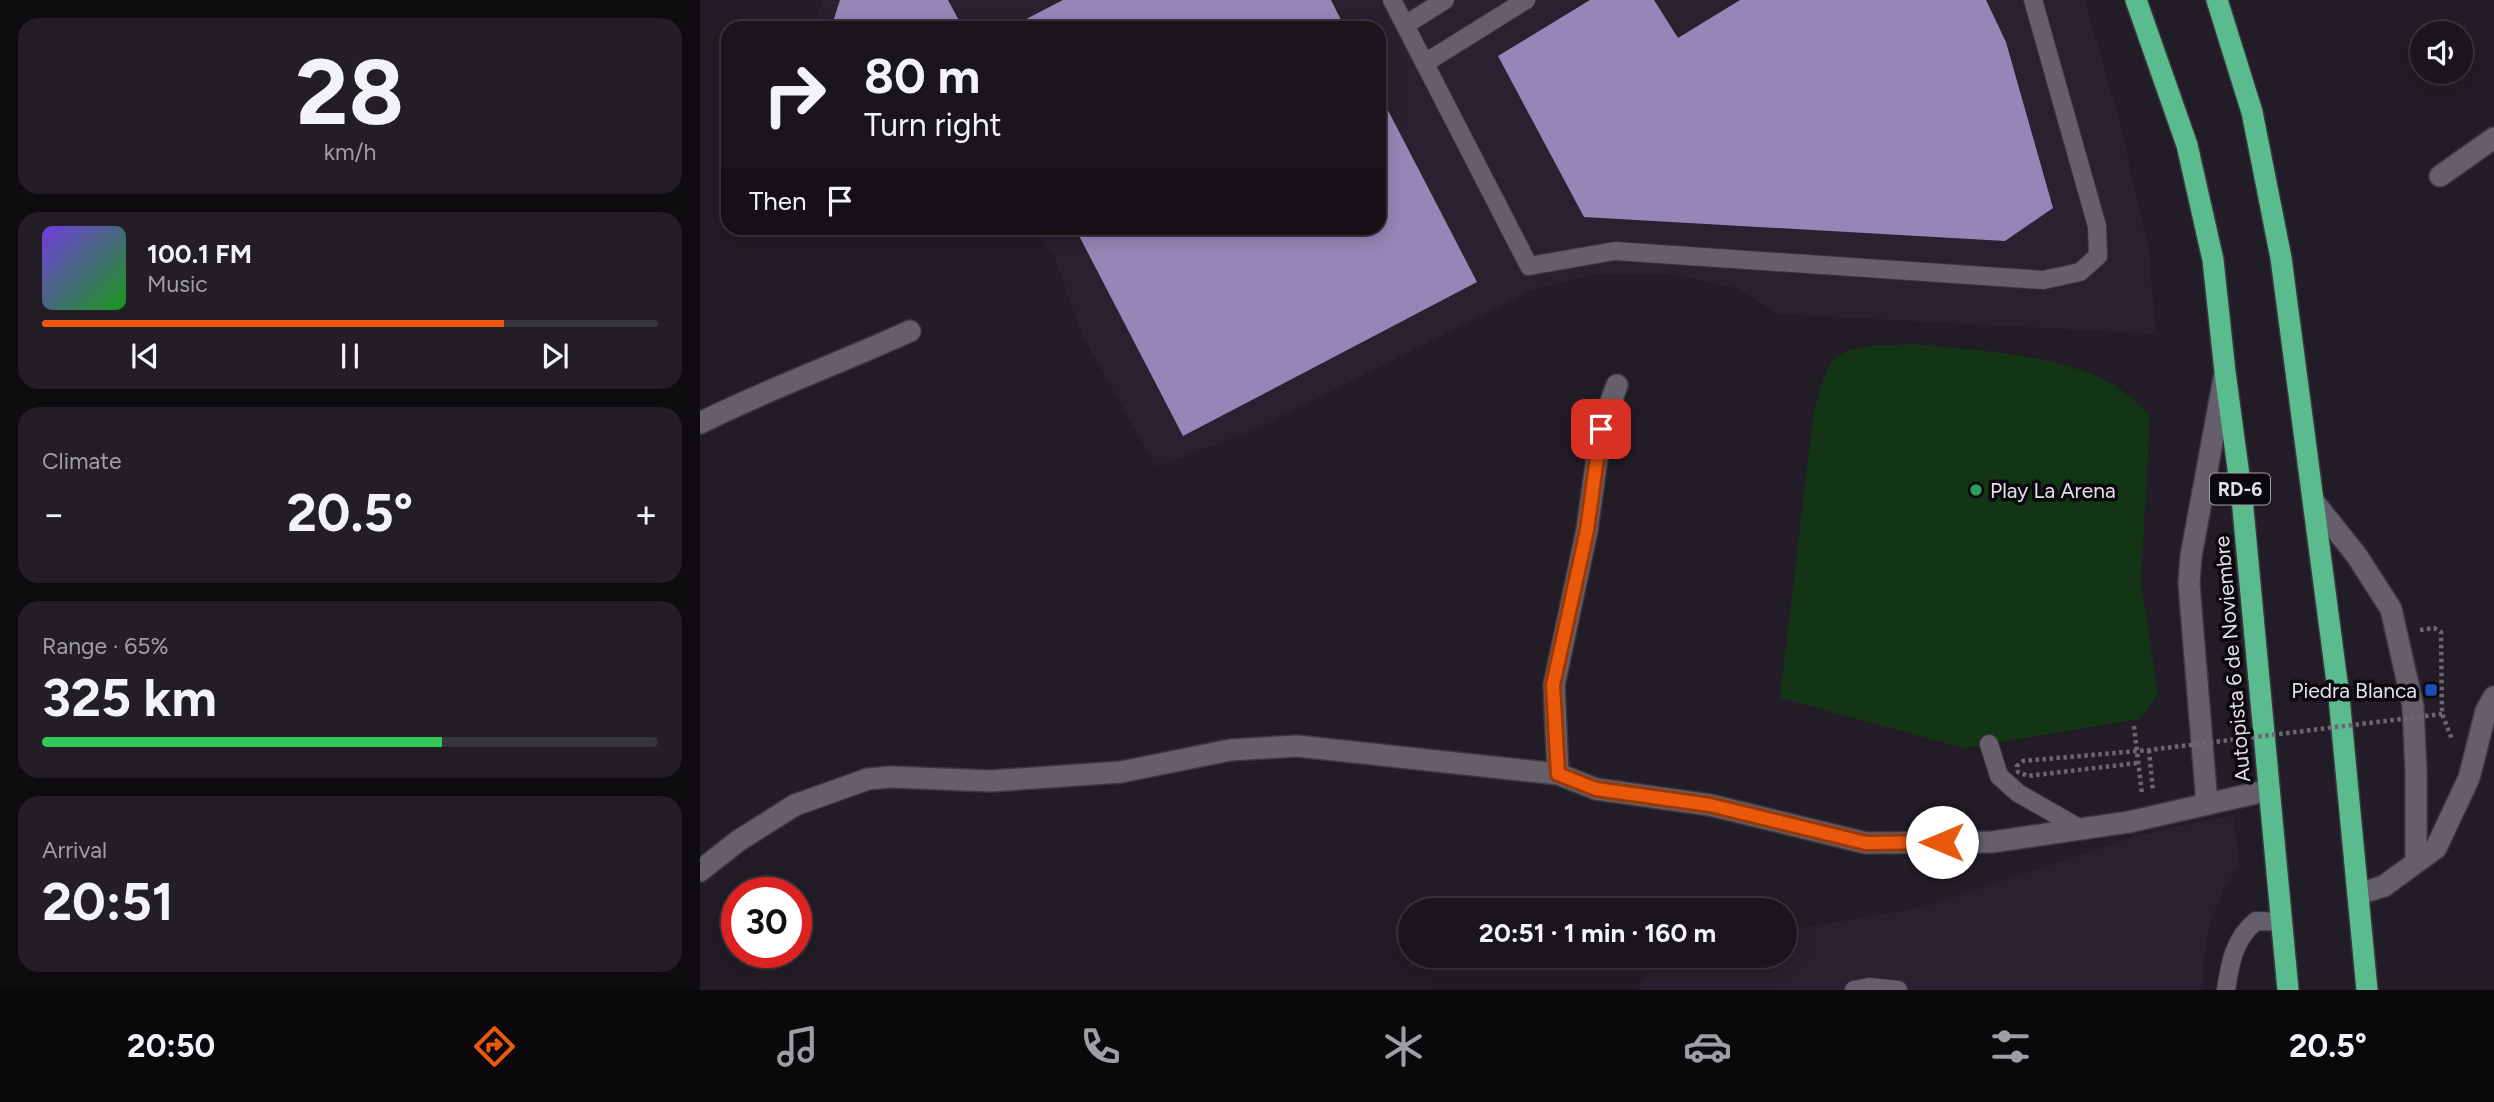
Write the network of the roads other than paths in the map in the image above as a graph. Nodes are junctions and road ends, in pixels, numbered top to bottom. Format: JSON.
{"nodes":[{"id":1,"x":1392,"y":0,"type":"edge"},
{"id":2,"x":1445,"y":0,"type":"edge"},
{"id":3,"x":1526,"y":0,"type":"edge"},
{"id":4,"x":2033,"y":0,"type":"edge"},
{"id":5,"x":2136,"y":0,"type":"edge"},
{"id":6,"x":2217,"y":0,"type":"edge"},
{"id":7,"x":1405,"y":25,"type":"junction"},
{"id":8,"x":1424,"y":63,"type":"junction"},
{"id":9,"x":2494,"y":138,"type":"edge"},
{"id":10,"x":2440,"y":176,"type":"dead end"},
{"id":11,"x":909,"y":331,"type":"dead end"},
{"id":12,"x":2225,"y":372,"type":"junction"},
{"id":13,"x":1616,"y":385,"type":"dead end"},
{"id":14,"x":700,"y":424,"type":"edge"},
{"id":15,"x":2314,"y":502,"type":"junction"},
{"id":16,"x":2494,"y":697,"type":"edge"},
{"id":17,"x":1989,"y":744,"type":"dead end"},
{"id":18,"x":1558,"y":774,"type":"junction"},
{"id":19,"x":2269,"y":790,"type":"junction"},
{"id":20,"x":2207,"y":804,"type":"junction"},
{"id":21,"x":2081,"y":829,"type":"junction"},
{"id":22,"x":2416,"y":862,"type":"junction"},
{"id":23,"x":700,"y":871,"type":"edge"},
{"id":24,"x":2359,"y":894,"type":"junction"},
{"id":25,"x":2283,"y":922,"type":"junction"},
{"id":26,"x":1854,"y":990,"type":"edge"},
{"id":27,"x":1898,"y":990,"type":"edge"},
{"id":28,"x":2226,"y":990,"type":"edge"},
{"id":29,"x":2288,"y":990,"type":"edge"},
{"id":30,"x":2367,"y":990,"type":"edge"}],
"edges":[{"from":1,"to":7,"type":"lane"},
{"from":2,"to":7,"type":"lane"},
{"from":3,"to":8,"type":"lane"},
{"from":4,"to":8,"type":"lane"},
{"from":5,"to":12,"type":"highway","name":"Autopista 6 de Noviembre","number":"RD-6"},
{"from":6,"to":15,"type":"highway"},
{"from":7,"to":8,"type":"lane"},
{"from":9,"to":10,"type":"street"},
{"from":11,"to":14,"type":"street"},
{"from":12,"to":19,"type":"highway","name":"Autopista 6 de Noviembre","number":"RD-6"},
{"from":12,"to":20,"type":"street"},
{"from":13,"to":18,"type":"street"},
{"from":15,"to":22,"type":"street"},
{"from":15,"to":24,"type":"highway"},
{"from":16,"to":22,"type":"street"},
{"from":17,"to":21,"type":"lane"},
{"from":18,"to":21,"type":"street"},
{"from":18,"to":23,"type":"street"},
{"from":19,"to":20,"type":"street"},
{"from":19,"to":25,"type":"highway","name":"Autopista 6 de Noviembre","number":"RD-6"},
{"from":20,"to":21,"type":"street"},
{"from":22,"to":24,"type":"street"},
{"from":24,"to":30,"type":"highway"},
{"from":25,"to":28,"type":"lane"},
{"from":25,"to":29,"type":"highway","name":"Autopista 6 de Noviembre","number":"RD-6"},
{"from":26,"to":27,"type":"lane"}]}
